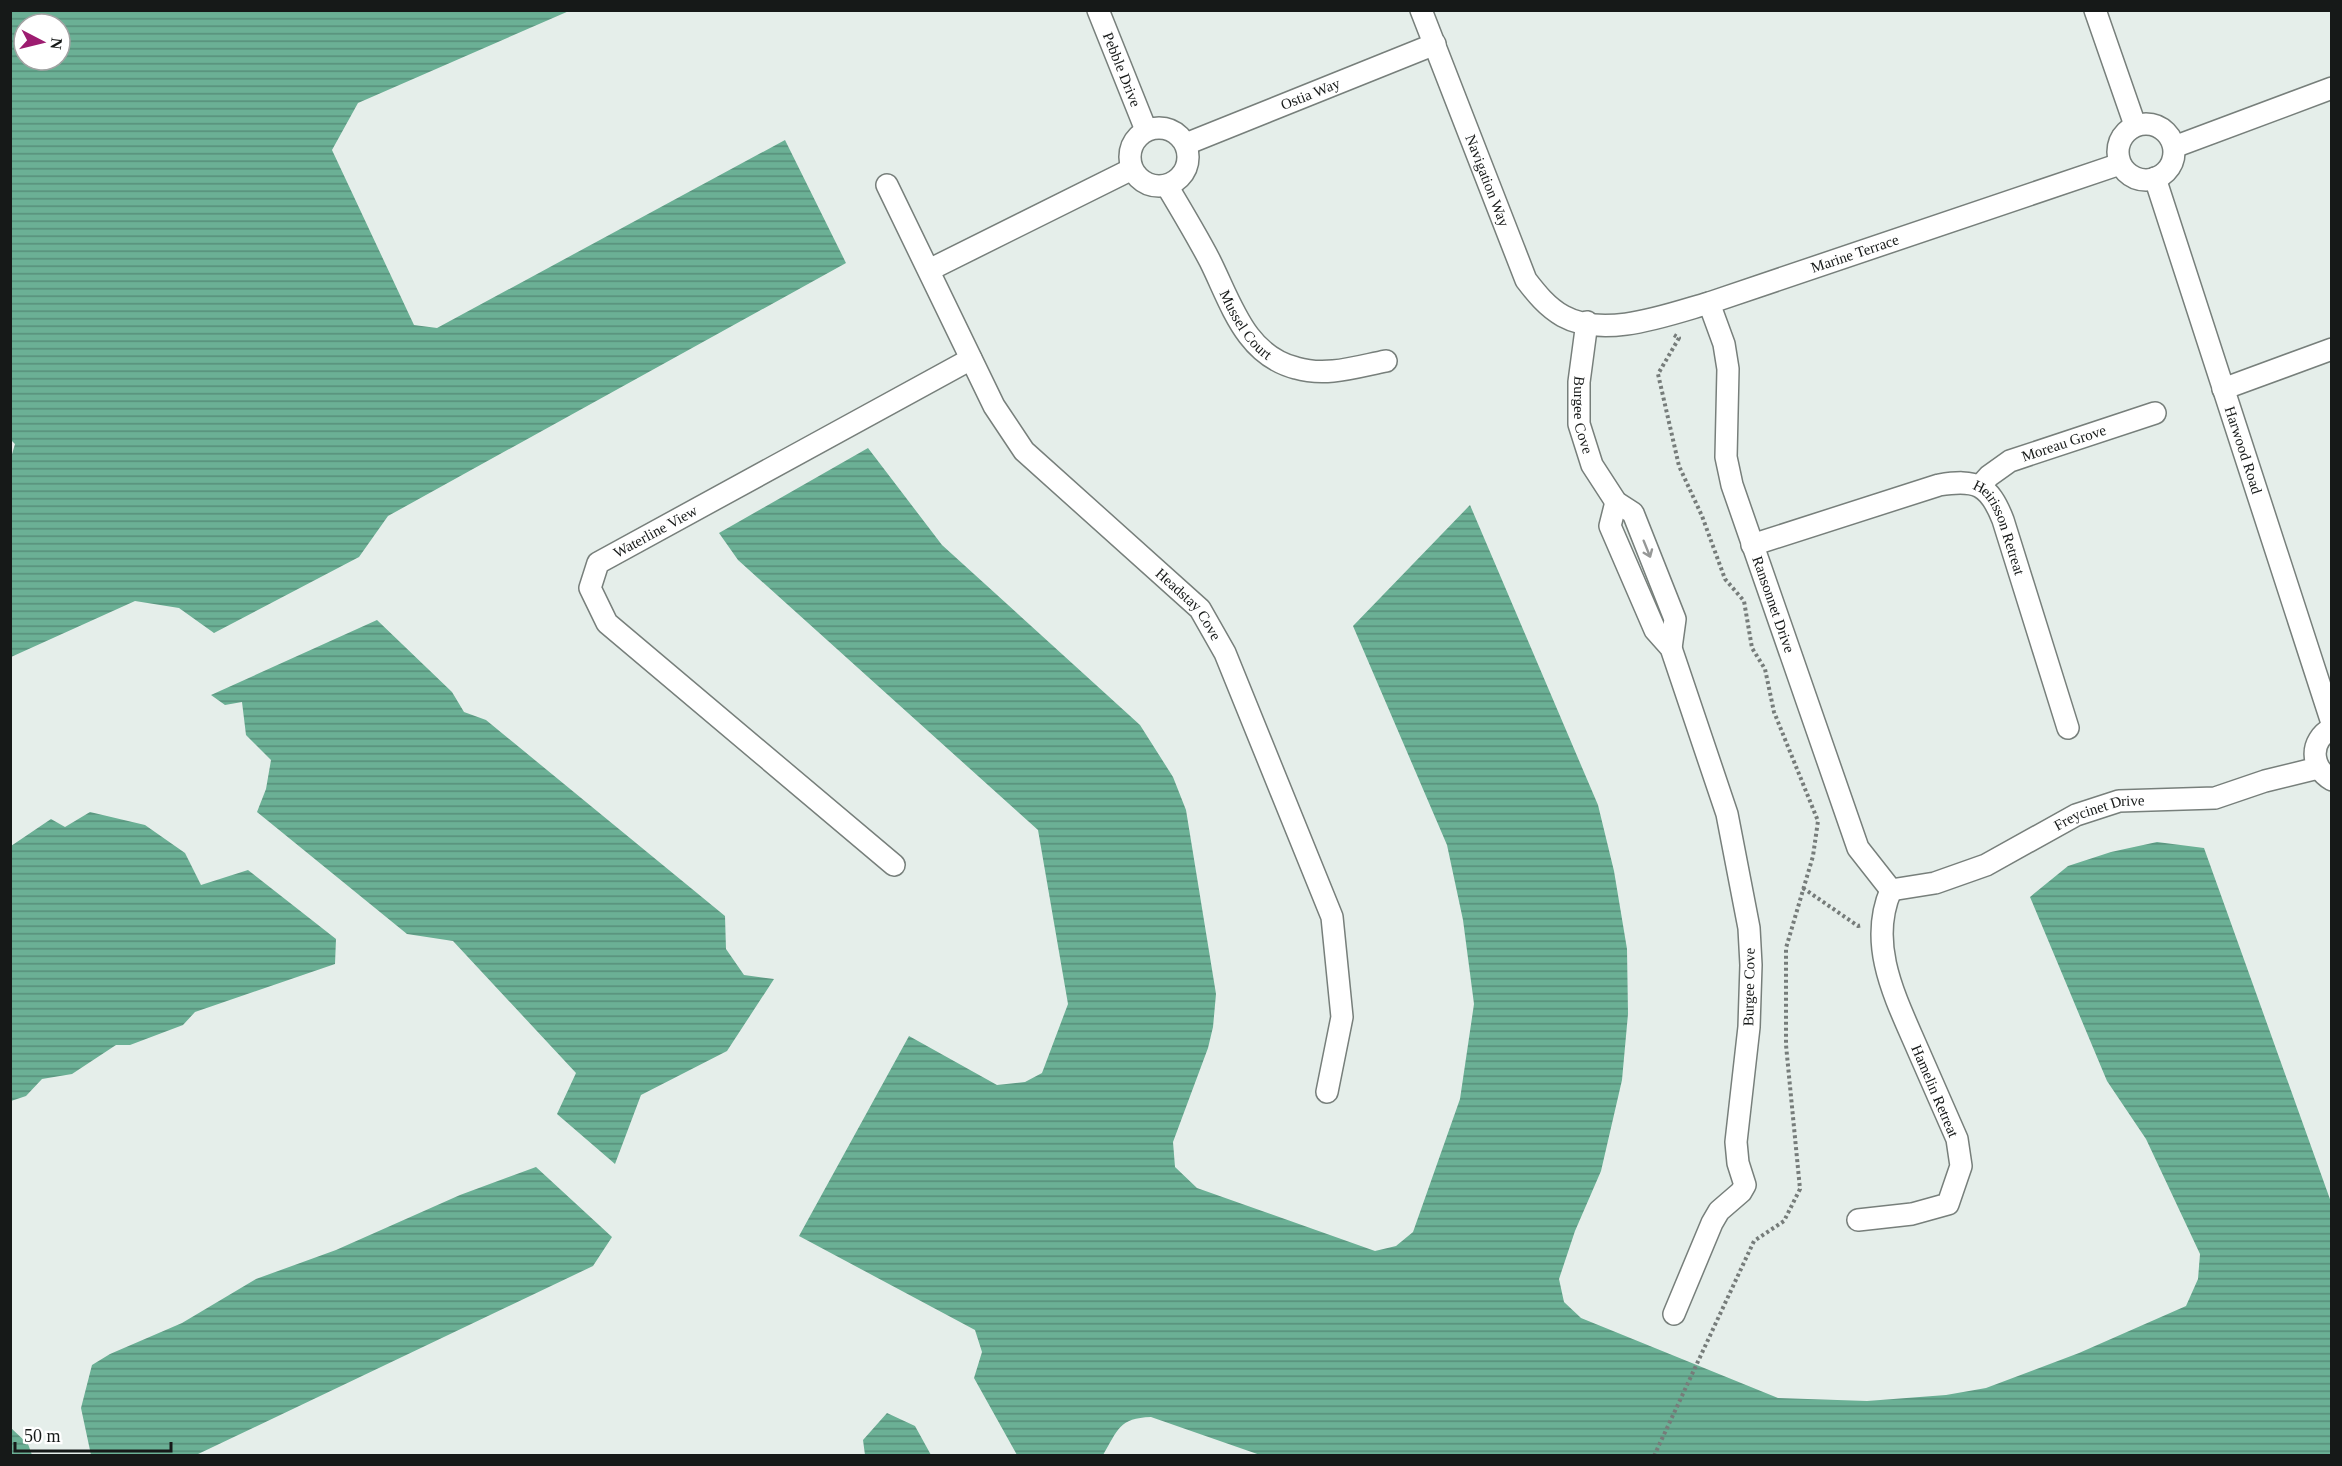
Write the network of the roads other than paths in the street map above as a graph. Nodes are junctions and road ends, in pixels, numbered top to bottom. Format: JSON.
{"nodes":[{"id":1,"x":1098,"y":10,"type":"edge"},
{"id":2,"x":1421,"y":10,"type":"edge"},
{"id":3,"x":2095,"y":10,"type":"edge"},
{"id":4,"x":1435,"y":44,"type":"junction"},
{"id":5,"x":2331,"y":88,"type":"edge"},
{"id":6,"x":2136,"y":125,"type":"junction"},
{"id":7,"x":1146,"y":130,"type":"junction"},
{"id":8,"x":1186,"y":144,"type":"junction"},
{"id":9,"x":2174,"y":147,"type":"junction"},
{"id":10,"x":2120,"y":164,"type":"junction"},
{"id":11,"x":1132,"y":169,"type":"junction"},
{"id":12,"x":2155,"y":178,"type":"junction"},
{"id":13,"x":887,"y":185,"type":"dead end"},
{"id":14,"x":1167,"y":186,"type":"junction"},
{"id":15,"x":929,"y":270,"type":"junction"},
{"id":16,"x":1709,"y":303,"type":"junction"},
{"id":17,"x":1587,"y":322,"type":"junction"},
{"id":18,"x":2331,"y":349,"type":"edge"},
{"id":19,"x":971,"y":358,"type":"junction"},
{"id":20,"x":1386,"y":362,"type":"dead end"},
{"id":21,"x":2223,"y":389,"type":"junction"},
{"id":22,"x":2155,"y":413,"type":"dead end"},
{"id":23,"x":1980,"y":486,"type":"junction"},
{"id":24,"x":1752,"y":545,"type":"junction"},
{"id":25,"x":2331,"y":723,"type":"edge"},
{"id":26,"x":2068,"y":728,"type":"dead end"},
{"id":27,"x":2331,"y":728,"type":"edge"},
{"id":28,"x":2325,"y":774,"type":"edge"},
{"id":29,"x":894,"y":865,"type":"dead end"},
{"id":30,"x":1891,"y":890,"type":"junction"},
{"id":31,"x":1327,"y":1092,"type":"dead end"},
{"id":32,"x":1858,"y":1220,"type":"dead end"},
{"id":33,"x":1674,"y":1314,"type":"dead end"}],
"edges":[{"from":1,"to":7,"type":"street","name":"Pebble Drive"},
{"from":2,"to":4,"type":"street","name":"Navigation Way"},
{"from":3,"to":6,"type":"street"},
{"from":4,"to":8,"type":"street","name":"Ostia Way"},
{"from":4,"to":17,"type":"street","name":"Navigation Way"},
{"from":5,"to":9,"type":"street"},
{"from":6,"to":9,"type":"street"},
{"from":6,"to":10,"type":"street"},
{"from":7,"to":8,"type":"street"},
{"from":7,"to":11,"type":"street"},
{"from":8,"to":14,"type":"street"},
{"from":9,"to":12,"type":"street"},
{"from":10,"to":12,"type":"street"},
{"from":10,"to":16,"type":"street","name":"Marine Terrace"},
{"from":11,"to":14,"type":"street"},
{"from":11,"to":15,"type":"street"},
{"from":12,"to":21,"type":"street","name":"Harwood Road"},
{"from":13,"to":15,"type":"street","name":"Headstay Cove"},
{"from":14,"to":20,"type":"street","name":"Mussel Court"},
{"from":15,"to":19,"type":"street","name":"Headstay Cove"},
{"from":16,"to":17,"type":"street","name":"Marine Terrace"},
{"from":16,"to":24,"type":"street","name":"Ransonnet Drive"},
{"from":17,"to":33,"type":"street","name":"Burgee Cove"},
{"from":18,"to":21,"type":"street"},
{"from":19,"to":29,"type":"street","name":"Waterline View"},
{"from":19,"to":31,"type":"street","name":"Headstay Cove"},
{"from":21,"to":25,"type":"street","name":"Harwood Road"},
{"from":22,"to":23,"type":"street","name":"Moreau Grove"},
{"from":23,"to":24,"type":"street","name":"Heirisson Retreat"},
{"from":23,"to":26,"type":"street","name":"Heirisson Retreat"},
{"from":24,"to":30,"type":"street","name":"Ransonnet Drive"},
{"from":27,"to":28,"type":"street"},
{"from":28,"to":30,"type":"street","name":"Freycinet Drive"},
{"from":30,"to":32,"type":"street","name":"Hamelin Retreat"}]}
